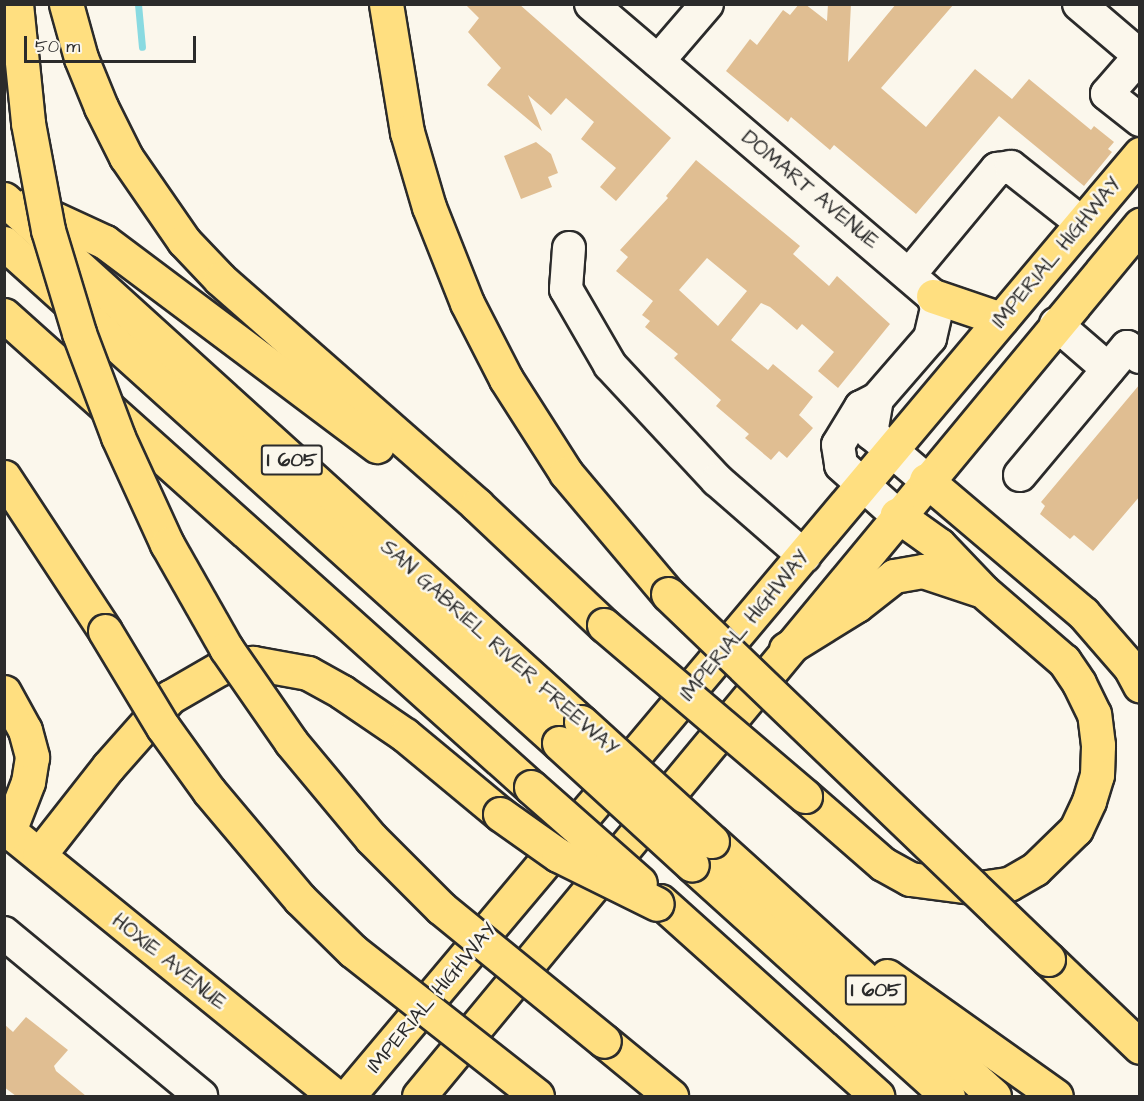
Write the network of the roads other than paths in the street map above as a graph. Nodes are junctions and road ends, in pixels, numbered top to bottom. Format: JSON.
{"nodes":[{"id":1,"x":15,"y":4,"type":"edge"},
{"id":2,"x":66,"y":4,"type":"edge"},
{"id":3,"x":386,"y":4,"type":"edge"},
{"id":4,"x":591,"y":4,"type":"edge"},
{"id":5,"x":707,"y":4,"type":"edge"},
{"id":6,"x":1078,"y":4,"type":"edge"},
{"id":7,"x":1140,"y":56,"type":"edge"},
{"id":8,"x":658,"y":61,"type":"junction"},
{"id":9,"x":1140,"y":120,"type":"edge"},
{"id":10,"x":1140,"y":154,"type":"edge"},
{"id":11,"x":4,"y":197,"type":"edge"},
{"id":12,"x":1082,"y":223,"type":"junction"},
{"id":13,"x":1140,"y":225,"type":"edge"},
{"id":14,"x":4,"y":243,"type":"edge"},
{"id":15,"x":569,"y":248,"type":"dead end"},
{"id":16,"x":909,"y":275,"type":"junction"},
{"id":17,"x":933,"y":296,"type":"junction"},
{"id":18,"x":4,"y":315,"type":"edge"},
{"id":19,"x":1001,"y":319,"type":"junction"},
{"id":20,"x":1056,"y":324,"type":"junction"},
{"id":21,"x":1140,"y":357,"type":"edge"},
{"id":22,"x":1108,"y":369,"type":"junction"},
{"id":23,"x":877,"y":399,"type":"junction"},
{"id":24,"x":892,"y":451,"type":"junction"},
{"id":25,"x":1020,"y":475,"type":"dead end"},
{"id":26,"x":4,"y":477,"type":"edge"},
{"id":27,"x":926,"y":480,"type":"junction"},
{"id":28,"x":865,"y":485,"type":"junction"},
{"id":29,"x":897,"y":514,"type":"junction"},
{"id":30,"x":804,"y":556,"type":"junction"},
{"id":31,"x":983,"y":591,"type":"junction"},
{"id":32,"x":604,"y":626,"type":"junction"},
{"id":33,"x":786,"y":649,"type":"junction"},
{"id":34,"x":1140,"y":686,"type":"edge"},
{"id":35,"x":4,"y":692,"type":"edge"},
{"id":36,"x":461,"y":723,"type":"junction"},
{"id":37,"x":564,"y":742,"type":"junction"},
{"id":38,"x":7,"y":829,"type":"edge"},
{"id":39,"x":39,"y":855,"type":"junction"},
{"id":40,"x":679,"y":883,"type":"junction"},
{"id":41,"x":757,"y":883,"type":"junction"},
{"id":42,"x":4,"y":933,"type":"edge"},
{"id":43,"x":1140,"y":1047,"type":"edge"},
{"id":44,"x":201,"y":1096,"type":"edge"},
{"id":45,"x":335,"y":1096,"type":"edge"},
{"id":46,"x":348,"y":1096,"type":"edge"},
{"id":47,"x":419,"y":1096,"type":"edge"},
{"id":48,"x":537,"y":1096,"type":"edge"},
{"id":49,"x":671,"y":1096,"type":"edge"},
{"id":50,"x":877,"y":1096,"type":"edge"},
{"id":51,"x":925,"y":1096,"type":"edge"},
{"id":52,"x":948,"y":1096,"type":"edge"},
{"id":53,"x":994,"y":1096,"type":"edge"},
{"id":54,"x":1056,"y":1096,"type":"edge"}],
"edges":[{"from":1,"to":49,"type":"main road","bridge":true},
{"from":2,"to":32,"type":"main road"},
{"from":3,"to":43,"type":"main road","bridge":true},
{"from":4,"to":8,"type":"street","name":"DOMART AVENUE"},
{"from":5,"to":8,"type":"street"},
{"from":6,"to":7,"type":"street"},
{"from":7,"to":9,"type":"street"},
{"from":8,"to":16,"type":"street","name":"DOMART AVENUE"},
{"from":10,"to":12,"type":"main road","name":"IMPERIAL HIGHWAY"},
{"from":11,"to":32,"type":"main road"},
{"from":11,"to":37,"type":"main road","name":"SAN GABRIEL RIVER FREEWAY","number":"I 605"},
{"from":12,"to":16,"type":"street"},
{"from":12,"to":19,"type":"main road","name":"IMPERIAL HIGHWAY"},
{"from":13,"to":20,"type":"main road"},
{"from":14,"to":37,"type":"main road"},
{"from":15,"to":30,"type":"street"},
{"from":16,"to":17,"type":"street","name":"DOMART AVENUE"},
{"from":17,"to":19,"type":"main road"},
{"from":17,"to":23,"type":"street"},
{"from":18,"to":36,"type":"main road","name":"SAN GABRIEL RIVER FREEWAY","number":"I 605"},
{"from":19,"to":24,"type":"main road","name":"IMPERIAL HIGHWAY"},
{"from":20,"to":22,"type":"street"},
{"from":20,"to":27,"type":"main road"},
{"from":21,"to":22,"type":"street"},
{"from":22,"to":25,"type":"street"},
{"from":23,"to":24,"type":"street"},
{"from":23,"to":28,"type":"street"},
{"from":24,"to":27,"type":"street"},
{"from":24,"to":28,"type":"main road","name":"IMPERIAL HIGHWAY"},
{"from":26,"to":48,"type":"main road","bridge":true},
{"from":27,"to":29,"type":"main road"},
{"from":27,"to":34,"type":"main road"},
{"from":28,"to":29,"type":"street"},
{"from":28,"to":30,"type":"main road","name":"IMPERIAL HIGHWAY"},
{"from":29,"to":31,"type":"main road"},
{"from":29,"to":33,"type":"main road"},
{"from":30,"to":46,"type":"main road","name":"IMPERIAL HIGHWAY"},
{"from":31,"to":32,"type":"main road","bridge":true},
{"from":31,"to":33,"type":"main road"},
{"from":33,"to":47,"type":"main road"},
{"from":35,"to":38,"type":"main road"},
{"from":36,"to":37,"type":"main road"},
{"from":36,"to":40,"type":"main road","name":"SAN GABRIEL RIVER FREEWAY","number":"I 605","bridge":true},
{"from":37,"to":40,"type":"main road","name":"SAN GABRIEL RIVER FREEWAY","number":"I 605","bridge":true},
{"from":37,"to":40,"type":"main road"},
{"from":38,"to":39,"type":"main road","name":"HOXIE AVENUE"},
{"from":39,"to":40,"type":"main road","bridge":true},
{"from":39,"to":45,"type":"main road","name":"HOXIE AVENUE"},
{"from":40,"to":41,"type":"main road","name":"SAN GABRIEL RIVER FREEWAY","number":"I 605"},
{"from":40,"to":50,"type":"main road","name":"SAN GABRIEL RIVER FREEWAY","number":"I 605"},
{"from":40,"to":51,"type":"main road"},
{"from":40,"to":52,"type":"main road"},
{"from":41,"to":53,"type":"main road","name":"SAN GABRIEL RIVER FREEWAY","number":"I 605"},
{"from":41,"to":54,"type":"main road"},
{"from":42,"to":44,"type":"street"}]}
